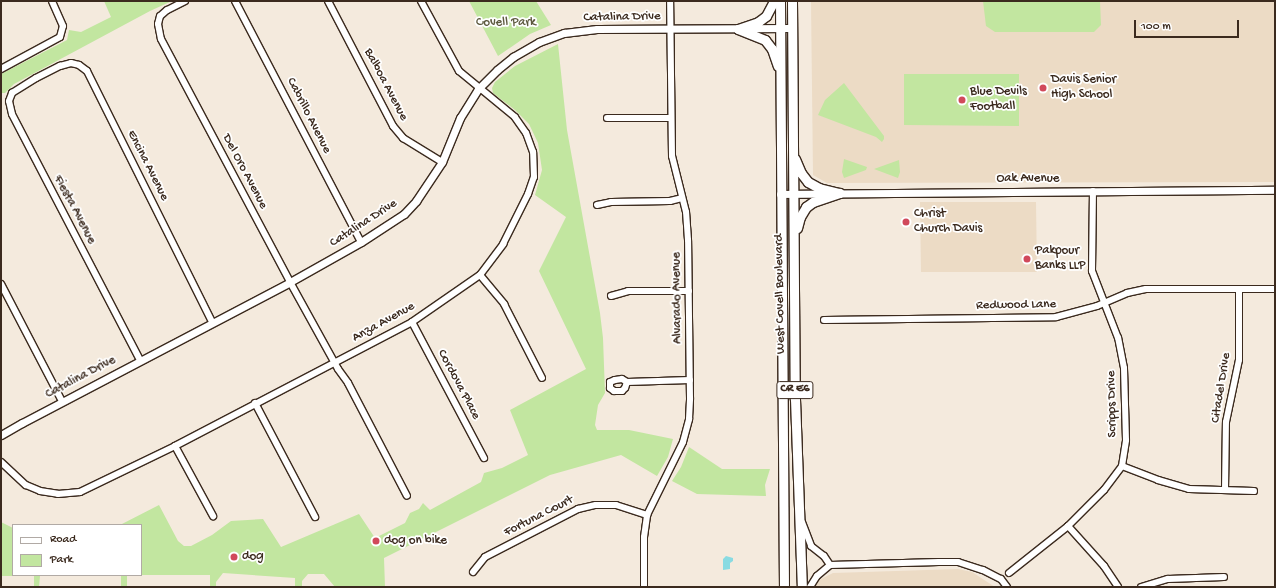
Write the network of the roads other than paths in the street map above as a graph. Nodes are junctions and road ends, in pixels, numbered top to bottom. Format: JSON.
{"nodes":[{"id":1,"x":52,"y":1,"type":"edge"},
{"id":2,"x":185,"y":1,"type":"edge"},
{"id":3,"x":235,"y":1,"type":"edge"},
{"id":4,"x":328,"y":1,"type":"edge"},
{"id":5,"x":421,"y":1,"type":"edge"},
{"id":6,"x":670,"y":1,"type":"edge"},
{"id":7,"x":774,"y":1,"type":"edge"},
{"id":8,"x":780,"y":1,"type":"edge"},
{"id":9,"x":792,"y":1,"type":"edge"},
{"id":10,"x":781,"y":28,"type":"junction"},
{"id":11,"x":792,"y":28,"type":"junction"},
{"id":12,"x":670,"y":29,"type":"junction"},
{"id":13,"x":738,"y":29,"type":"junction"},
{"id":14,"x":1,"y":69,"type":"edge"},
{"id":15,"x":36,"y":78,"type":"joint"},
{"id":16,"x":781,"y":80,"type":"junction"},
{"id":17,"x":478,"y":89,"type":"junction"},
{"id":18,"x":607,"y":118,"type":"dead end"},
{"id":19,"x":671,"y":118,"type":"junction"},
{"id":20,"x":793,"y":150,"type":"junction"},
{"id":21,"x":442,"y":162,"type":"junction"},
{"id":22,"x":1275,"y":190,"type":"edge"},
{"id":23,"x":1093,"y":191,"type":"junction"},
{"id":24,"x":793,"y":193,"type":"junction"},
{"id":25,"x":839,"y":193,"type":"junction"},
{"id":26,"x":780,"y":194,"type":"junction"},
{"id":27,"x":682,"y":198,"type":"junction"},
{"id":28,"x":597,"y":204,"type":"dead end"},
{"id":29,"x":361,"y":242,"type":"junction"},
{"id":30,"x":793,"y":243,"type":"junction"},
{"id":31,"x":480,"y":275,"type":"junction"},
{"id":32,"x":290,"y":282,"type":"junction"},
{"id":33,"x":1,"y":284,"type":"edge"},
{"id":34,"x":1239,"y":289,"type":"junction"},
{"id":35,"x":1275,"y":289,"type":"edge"},
{"id":36,"x":689,"y":291,"type":"junction"},
{"id":37,"x":611,"y":296,"type":"dead end"},
{"id":38,"x":1105,"y":303,"type":"junction"},
{"id":39,"x":824,"y":320,"type":"dead end"},
{"id":40,"x":212,"y":322,"type":"junction"},
{"id":41,"x":412,"y":322,"type":"junction"},
{"id":42,"x":140,"y":360,"type":"junction"},
{"id":43,"x":334,"y":362,"type":"junction"},
{"id":44,"x":542,"y":378,"type":"dead end"},
{"id":45,"x":690,"y":380,"type":"junction"},
{"id":46,"x":627,"y":382,"type":"dead end"},
{"id":47,"x":62,"y":401,"type":"junction"},
{"id":48,"x":255,"y":403,"type":"junction"},
{"id":49,"x":1,"y":435,"type":"edge"},
{"id":50,"x":175,"y":446,"type":"junction"},
{"id":51,"x":484,"y":458,"type":"dead end"},
{"id":52,"x":1,"y":462,"type":"edge"},
{"id":53,"x":1122,"y":466,"type":"junction"},
{"id":54,"x":1225,"y":490,"type":"junction"},
{"id":55,"x":1254,"y":491,"type":"dead end"},
{"id":56,"x":407,"y":496,"type":"dead end"},
{"id":57,"x":647,"y":515,"type":"junction"},
{"id":58,"x":214,"y":516,"type":"dead end"},
{"id":59,"x":315,"y":517,"type":"dead end"},
{"id":60,"x":800,"y":519,"type":"junction"},
{"id":61,"x":1068,"y":526,"type":"junction"},
{"id":62,"x":830,"y":565,"type":"junction"},
{"id":63,"x":473,"y":572,"type":"dead end"},
{"id":64,"x":1009,"y":573,"type":"dead end"},
{"id":65,"x":1224,"y":577,"type":"dead end"},
{"id":66,"x":644,"y":587,"type":"edge"},
{"id":67,"x":784,"y":587,"type":"edge"},
{"id":68,"x":802,"y":587,"type":"edge"},
{"id":69,"x":810,"y":587,"type":"edge"},
{"id":70,"x":1007,"y":587,"type":"edge"},
{"id":71,"x":1118,"y":587,"type":"edge"},
{"id":72,"x":1141,"y":587,"type":"edge"}],
"edges":[{"from":1,"to":14,"type":"street"},
{"from":2,"to":32,"type":"street","name":"Del Oro Avenue"},
{"from":3,"to":29,"type":"street","name":"Cabrillo Avenue"},
{"from":4,"to":21,"type":"street","name":"Balboa Avenue"},
{"from":5,"to":17,"type":"street","name":"Anza Avenue"},
{"from":6,"to":12,"type":"street","name":"Alvarado Avenue"},
{"from":7,"to":13,"type":"main road"},
{"from":8,"to":10,"type":"main road","name":"West Covell Boulevard","number":"CR E6"},
{"from":9,"to":11,"type":"main road","name":"West Covell Boulevard","number":"CR E6"},
{"from":10,"to":11,"type":"street","name":"Catalina Drive"},
{"from":10,"to":13,"type":"street","name":"Catalina Drive"},
{"from":10,"to":16,"type":"main road","name":"West Covell Boulevard","number":"CR E6"},
{"from":11,"to":20,"type":"main road","name":"West Covell Boulevard","number":"CR E6"},
{"from":12,"to":13,"type":"street","name":"Catalina Drive"},
{"from":12,"to":17,"type":"street","name":"Catalina Drive"},
{"from":12,"to":19,"type":"street","name":"Alvarado Avenue"},
{"from":13,"to":16,"type":"main road"},
{"from":15,"to":40,"type":"street","name":"Encina Avenue"},
{"from":15,"to":42,"type":"street","name":"Fiesta Avenue"},
{"from":16,"to":26,"type":"main road","name":"West Covell Boulevard","number":"CR E6"},
{"from":17,"to":21,"type":"street","name":"Catalina Drive"},
{"from":17,"to":31,"type":"street","name":"Anza Avenue"},
{"from":18,"to":19,"type":"street"},
{"from":19,"to":27,"type":"street","name":"Alvarado Avenue"},
{"from":20,"to":24,"type":"main road","name":"West Covell Boulevard","number":"CR E6"},
{"from":20,"to":25,"type":"main road"},
{"from":21,"to":29,"type":"street","name":"Catalina Drive"},
{"from":22,"to":23,"type":"street","name":"Oak Avenue"},
{"from":23,"to":25,"type":"street","name":"Oak Avenue"},
{"from":23,"to":38,"type":"street","name":"Scripps Drive"},
{"from":24,"to":25,"type":"street","name":"Oak Avenue"},
{"from":24,"to":26,"type":"street","name":"Oak Avenue"},
{"from":24,"to":30,"type":"main road","name":"West Covell Boulevard","number":"CR E6"},
{"from":25,"to":30,"type":"main road"},
{"from":26,"to":67,"type":"main road","name":"West Covell Boulevard","number":"CR E6"},
{"from":27,"to":28,"type":"street"},
{"from":27,"to":36,"type":"street","name":"Alvarado Avenue"},
{"from":29,"to":32,"type":"street","name":"Catalina Drive"},
{"from":30,"to":60,"type":"main road","name":"West Covell Boulevard","number":"CR E6"},
{"from":31,"to":41,"type":"street","name":"Anza Avenue"},
{"from":31,"to":44,"type":"street"},
{"from":32,"to":40,"type":"street","name":"Catalina Drive"},
{"from":32,"to":43,"type":"street","name":"Del Oro Avenue"},
{"from":33,"to":47,"type":"street"},
{"from":34,"to":35,"type":"street","name":"Redwood Lane"},
{"from":34,"to":38,"type":"street","name":"Redwood Lane"},
{"from":34,"to":54,"type":"street","name":"Citadel Drive"},
{"from":36,"to":37,"type":"street"},
{"from":36,"to":45,"type":"street","name":"Alvarado Avenue"},
{"from":38,"to":39,"type":"street","name":"Redwood Lane"},
{"from":38,"to":53,"type":"street","name":"Scripps Drive"},
{"from":40,"to":42,"type":"street","name":"Catalina Drive"},
{"from":41,"to":43,"type":"street","name":"Anza Avenue"},
{"from":41,"to":51,"type":"street","name":"Cordova Place"},
{"from":42,"to":47,"type":"street","name":"Catalina Drive"},
{"from":43,"to":48,"type":"street","name":"Anza Avenue"},
{"from":43,"to":56,"type":"street","name":"Del Oro Avenue"},
{"from":45,"to":46,"type":"street"},
{"from":45,"to":57,"type":"street","name":"Alvarado Avenue"},
{"from":47,"to":49,"type":"street","name":"Catalina Drive"},
{"from":48,"to":50,"type":"street","name":"Anza Avenue"},
{"from":48,"to":59,"type":"street"},
{"from":50,"to":52,"type":"street","name":"Anza Avenue"},
{"from":50,"to":58,"type":"street"},
{"from":53,"to":54,"type":"street"},
{"from":53,"to":61,"type":"street","name":"Scripps Drive"},
{"from":54,"to":55,"type":"street"},
{"from":57,"to":63,"type":"street","name":"Fortuna Court"},
{"from":57,"to":66,"type":"street","name":"Alvarado Avenue"},
{"from":60,"to":62,"type":"street"},
{"from":60,"to":68,"type":"main road","name":"West Covell Boulevard","number":"CR E6"},
{"from":61,"to":64,"type":"street","name":"Scripps Drive"},
{"from":61,"to":71,"type":"street"},
{"from":62,"to":69,"type":"street"},
{"from":62,"to":70,"type":"street"},
{"from":65,"to":72,"type":"street"}]}
